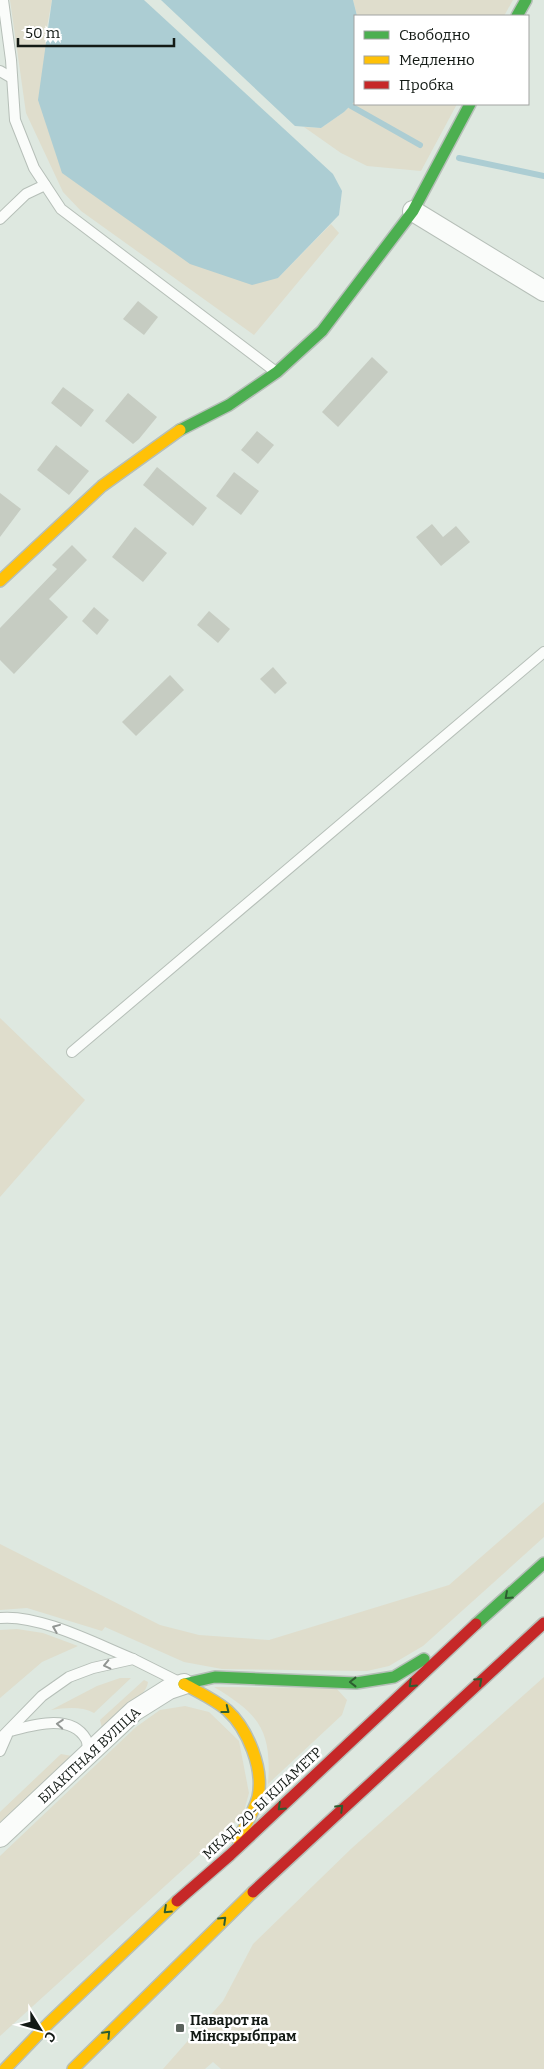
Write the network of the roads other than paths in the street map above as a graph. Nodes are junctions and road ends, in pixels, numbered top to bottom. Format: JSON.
{"nodes":[{"id":1,"x":3,"y":0,"type":"edge"},
{"id":2,"x":526,"y":0,"type":"edge"},
{"id":3,"x":518,"y":15,"type":"edge"},
{"id":4,"x":0,"y":71,"type":"edge"},
{"id":5,"x":12,"y":78,"type":"junction"},
{"id":6,"x":469,"y":105,"type":"edge"},
{"id":7,"x":45,"y":185,"type":"junction"},
{"id":8,"x":413,"y":211,"type":"junction"},
{"id":9,"x":0,"y":219,"type":"edge"},
{"id":10,"x":544,"y":291,"type":"edge"},
{"id":11,"x":277,"y":372,"type":"junction"},
{"id":12,"x":0,"y":581,"type":"edge"},
{"id":13,"x":544,"y":652,"type":"edge"},
{"id":14,"x":72,"y":1052,"type":"dead end"},
{"id":15,"x":544,"y":1563,"type":"edge"},
{"id":16,"x":0,"y":1618,"type":"edge"},
{"id":17,"x":544,"y":1623,"type":"edge"},
{"id":18,"x":460,"y":1638,"type":"junction"},
{"id":19,"x":133,"y":1659,"type":"junction"},
{"id":20,"x":184,"y":1684,"type":"junction"},
{"id":21,"x":2,"y":1735,"type":"edge"},
{"id":22,"x":0,"y":1743,"type":"edge"},
{"id":23,"x":0,"y":1750,"type":"edge"},
{"id":24,"x":88,"y":1755,"type":"junction"},
{"id":25,"x":0,"y":1837,"type":"edge"},
{"id":26,"x":230,"y":1855,"type":"junction"},
{"id":27,"x":5,"y":2069,"type":"edge"},
{"id":28,"x":73,"y":2069,"type":"edge"}],
"edges":[{"from":1,"to":5,"type":"lane"},
{"from":2,"to":3,"type":"main road"},
{"from":4,"to":5,"type":"lane"},
{"from":5,"to":7,"type":"lane"},
{"from":6,"to":8,"type":"main road"},
{"from":7,"to":9,"type":"lane"},
{"from":7,"to":11,"type":"lane"},
{"from":8,"to":10,"type":"street"},
{"from":8,"to":11,"type":"main road"},
{"from":11,"to":12,"type":"main road"},
{"from":13,"to":14,"type":"lane"},
{"from":15,"to":18,"type":"main road","name":"МКАД, 20-Ы КІЛАМЕТР","one_way":true},
{"from":19,"to":16,"type":"lane","one_way":true},
{"from":28,"to":17,"type":"main road","one_way":true},
{"from":18,"to":20,"type":"main road","one_way":true},
{"from":18,"to":26,"type":"main road","name":"МКАД, 20-Ы КІЛАМЕТР","one_way":true},
{"from":19,"to":20,"type":"lane"},
{"from":19,"to":21,"type":"lane","one_way":true},
{"from":20,"to":24,"type":"street","name":"БЛАКІТНАЯ ВУЛІЦА"},
{"from":20,"to":26,"type":"main road","one_way":true},
{"from":21,"to":22,"type":"lane"},
{"from":21,"to":23,"type":"lane"},
{"from":24,"to":21,"type":"lane","one_way":true},
{"from":24,"to":25,"type":"street","name":"БЛАКІТНАЯ ВУЛІЦА"},
{"from":26,"to":27,"type":"main road","name":"МКАД, 20-Ы КІЛАМЕТР","one_way":true}]}
